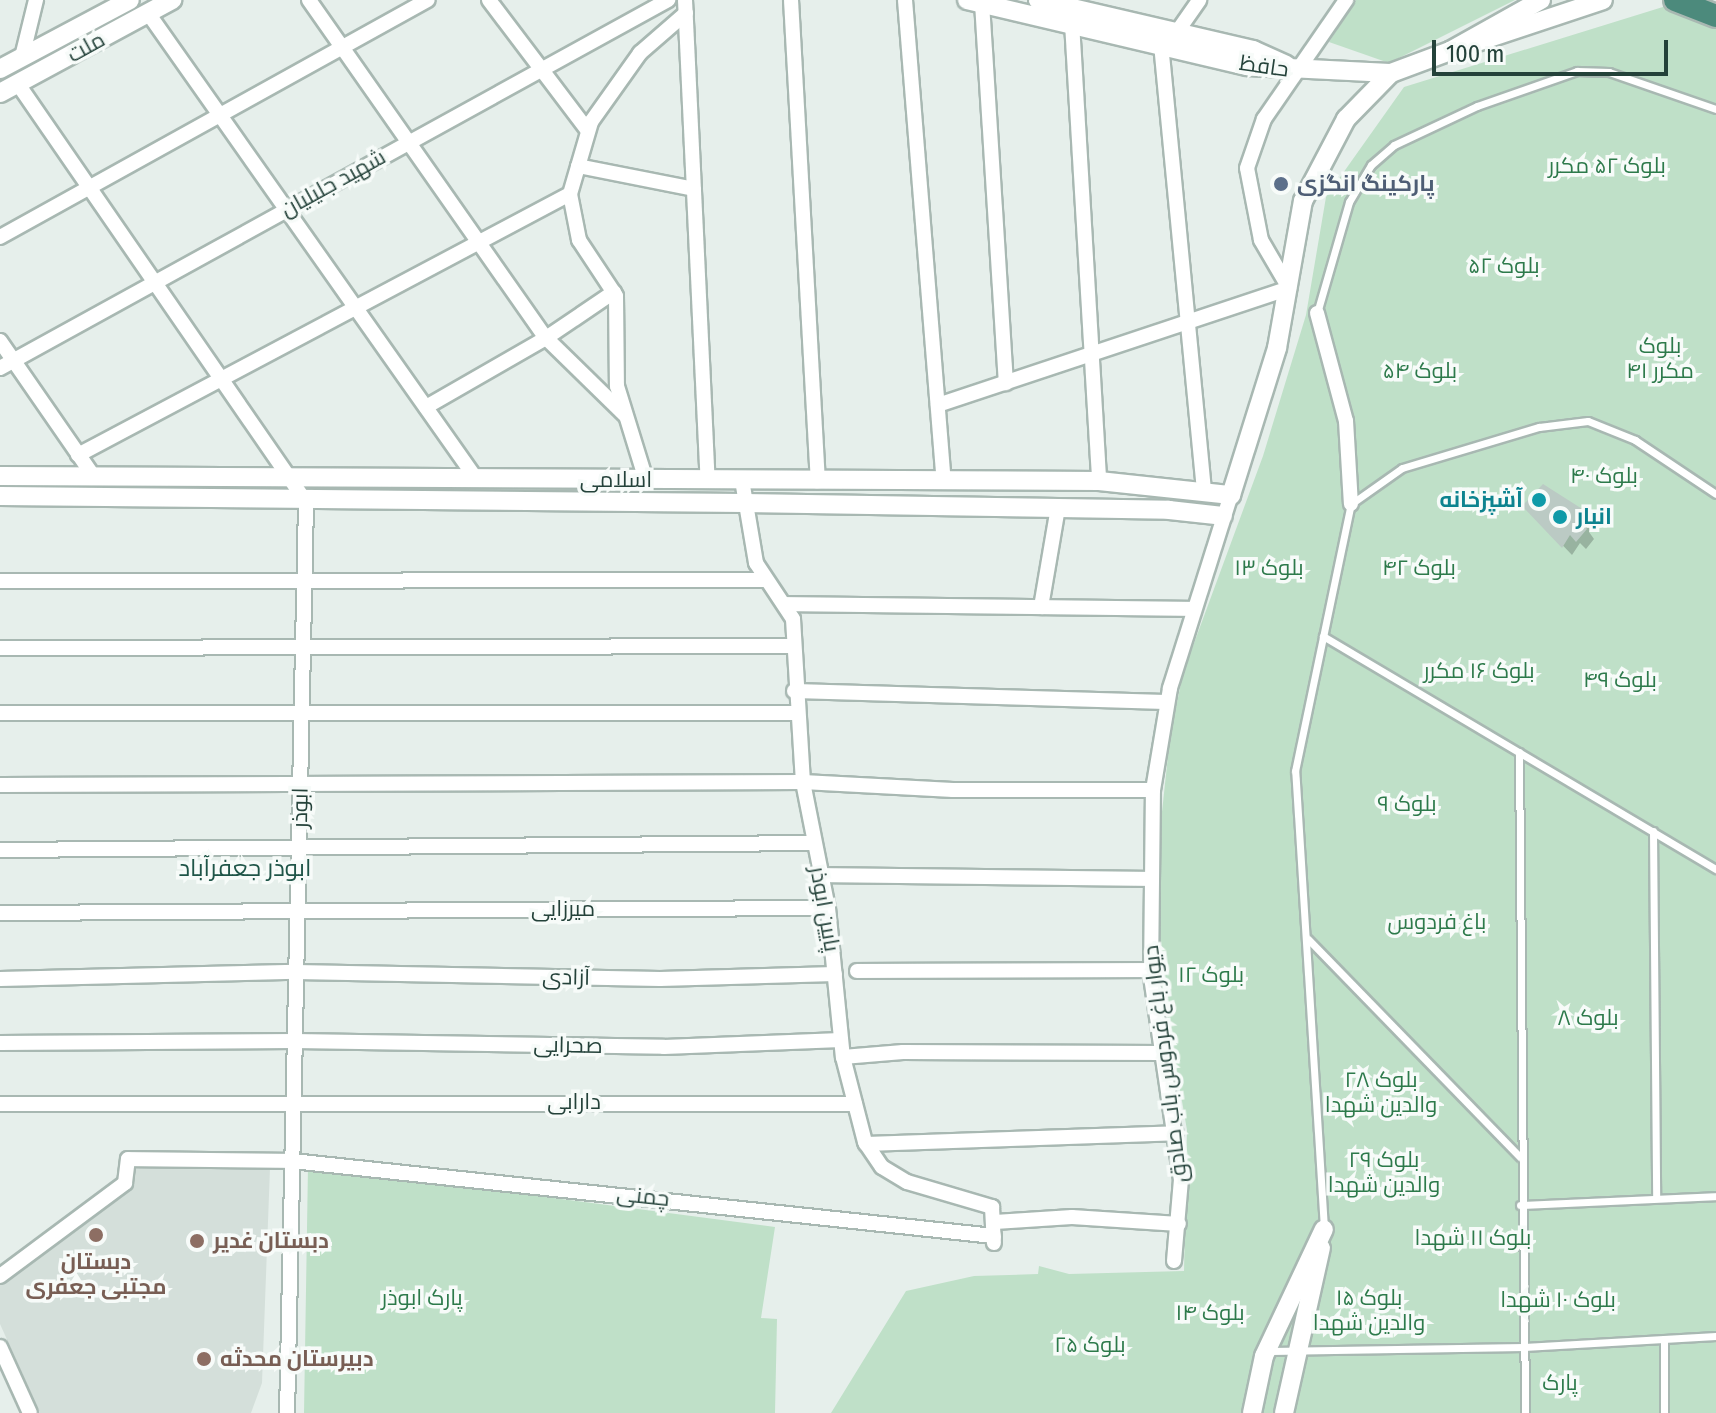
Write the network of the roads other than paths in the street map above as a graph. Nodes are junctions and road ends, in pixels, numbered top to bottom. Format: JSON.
{"nodes":[{"id":1,"x":36,"y":0,"type":"edge"},
{"id":2,"x":130,"y":0,"type":"edge"},
{"id":3,"x":172,"y":0,"type":"edge"},
{"id":4,"x":309,"y":0,"type":"edge"},
{"id":5,"x":428,"y":0,"type":"edge"},
{"id":6,"x":489,"y":0,"type":"edge"},
{"id":7,"x":668,"y":0,"type":"edge"},
{"id":8,"x":791,"y":0,"type":"edge"},
{"id":9,"x":905,"y":0,"type":"edge"},
{"id":10,"x":1038,"y":0,"type":"edge"},
{"id":11,"x":1199,"y":0,"type":"edge"},
{"id":12,"x":1346,"y":0,"type":"edge"},
{"id":13,"x":1541,"y":0,"type":"edge"},
{"id":14,"x":1603,"y":0,"type":"edge"},
{"id":15,"x":1675,"y":0,"type":"edge"},
{"id":16,"x":975,"y":2,"type":"edge"},
{"id":17,"x":686,"y":6,"type":"edge"},
{"id":18,"x":1079,"y":10,"type":"edge"},
{"id":19,"x":148,"y":13,"type":"junction"},
{"id":20,"x":1716,"y":16,"type":"edge"},
{"id":21,"x":1177,"y":32,"type":"junction"},
{"id":22,"x":1161,"y":44,"type":"junction"},
{"id":23,"x":342,"y":47,"type":"junction"},
{"id":24,"x":1450,"y":51,"type":"junction"},
{"id":25,"x":22,"y":57,"type":"junction"},
{"id":26,"x":0,"y":69,"type":"edge"},
{"id":27,"x":541,"y":69,"type":"junction"},
{"id":28,"x":1299,"y":71,"type":"junction"},
{"id":29,"x":1391,"y":73,"type":"junction"},
{"id":30,"x":18,"y":84,"type":"junction"},
{"id":31,"x":0,"y":93,"type":"edge"},
{"id":32,"x":1716,"y":109,"type":"edge"},
{"id":33,"x":219,"y":113,"type":"junction"},
{"id":34,"x":588,"y":131,"type":"junction"},
{"id":35,"x":408,"y":142,"type":"junction"},
{"id":36,"x":578,"y":166,"type":"junction"},
{"id":37,"x":90,"y":188,"type":"junction"},
{"id":38,"x":694,"y":189,"type":"junction"},
{"id":39,"x":570,"y":194,"type":"junction"},
{"id":40,"x":286,"y":208,"type":"junction"},
{"id":41,"x":0,"y":237,"type":"edge"},
{"id":42,"x":479,"y":242,"type":"junction"},
{"id":43,"x":157,"y":283,"type":"junction"},
{"id":44,"x":1289,"y":288,"type":"junction"},
{"id":45,"x":614,"y":292,"type":"junction"},
{"id":46,"x":355,"y":306,"type":"junction"},
{"id":47,"x":1317,"y":313,"type":"joint"},
{"id":48,"x":1190,"y":318,"type":"junction"},
{"id":49,"x":546,"y":338,"type":"junction"},
{"id":50,"x":0,"y":341,"type":"edge"},
{"id":51,"x":1092,"y":356,"type":"junction"},
{"id":52,"x":7,"y":364,"type":"edge"},
{"id":53,"x":224,"y":379,"type":"junction"},
{"id":54,"x":1006,"y":383,"type":"junction"},
{"id":55,"x":938,"y":405,"type":"junction"},
{"id":56,"x":426,"y":407,"type":"junction"},
{"id":57,"x":625,"y":415,"type":"junction"},
{"id":58,"x":78,"y":455,"type":"junction"},
{"id":59,"x":0,"y":476,"type":"edge"},
{"id":60,"x":94,"y":477,"type":"junction"},
{"id":61,"x":294,"y":478,"type":"junction"},
{"id":62,"x":477,"y":480,"type":"junction"},
{"id":63,"x":646,"y":480,"type":"junction"},
{"id":64,"x":708,"y":480,"type":"junction"},
{"id":65,"x":742,"y":480,"type":"junction"},
{"id":66,"x":818,"y":481,"type":"junction"},
{"id":67,"x":944,"y":481,"type":"junction"},
{"id":68,"x":1099,"y":481,"type":"junction"},
{"id":69,"x":1204,"y":489,"type":"junction"},
{"id":70,"x":1716,"y":494,"type":"edge"},
{"id":71,"x":1231,"y":495,"type":"junction"},
{"id":72,"x":0,"y":496,"type":"edge"},
{"id":73,"x":306,"y":502,"type":"junction"},
{"id":74,"x":744,"y":503,"type":"junction"},
{"id":75,"x":1351,"y":504,"type":"junction"},
{"id":76,"x":1058,"y":508,"type":"junction"},
{"id":77,"x":1223,"y":516,"type":"junction"},
{"id":78,"x":305,"y":580,"type":"junction"},
{"id":79,"x":765,"y":580,"type":"junction"},
{"id":80,"x":0,"y":581,"type":"edge"},
{"id":81,"x":786,"y":604,"type":"junction"},
{"id":82,"x":1041,"y":607,"type":"junction"},
{"id":83,"x":1193,"y":609,"type":"junction"},
{"id":84,"x":1323,"y":636,"type":"junction"},
{"id":85,"x":303,"y":646,"type":"junction"},
{"id":86,"x":793,"y":646,"type":"junction"},
{"id":87,"x":0,"y":648,"type":"edge"},
{"id":88,"x":794,"y":691,"type":"junction"},
{"id":89,"x":1167,"y":702,"type":"junction"},
{"id":90,"x":302,"y":712,"type":"junction"},
{"id":91,"x":0,"y":713,"type":"edge"},
{"id":92,"x":797,"y":713,"type":"junction"},
{"id":93,"x":1519,"y":752,"type":"junction"},
{"id":94,"x":803,"y":782,"type":"junction"},
{"id":95,"x":300,"y":784,"type":"junction"},
{"id":96,"x":0,"y":785,"type":"edge"},
{"id":97,"x":1153,"y":790,"type":"junction"},
{"id":98,"x":1653,"y":831,"type":"junction"},
{"id":99,"x":812,"y":843,"type":"junction"},
{"id":100,"x":299,"y":847,"type":"junction"},
{"id":101,"x":0,"y":850,"type":"edge"},
{"id":102,"x":1716,"y":869,"type":"edge"},
{"id":103,"x":821,"y":875,"type":"junction"},
{"id":104,"x":1149,"y":879,"type":"junction"},
{"id":105,"x":828,"y":908,"type":"junction"},
{"id":106,"x":298,"y":911,"type":"junction"},
{"id":107,"x":0,"y":913,"type":"edge"},
{"id":108,"x":1308,"y":939,"type":"junction"},
{"id":109,"x":1151,"y":970,"type":"junction"},
{"id":110,"x":857,"y":971,"type":"dead end"},
{"id":111,"x":296,"y":972,"type":"junction"},
{"id":112,"x":835,"y":974,"type":"junction"},
{"id":113,"x":0,"y":979,"type":"edge"},
{"id":114,"x":841,"y":1040,"type":"junction"},
{"id":115,"x":295,"y":1041,"type":"junction"},
{"id":116,"x":0,"y":1043,"type":"edge"},
{"id":117,"x":1163,"y":1053,"type":"junction"},
{"id":118,"x":843,"y":1057,"type":"junction"},
{"id":119,"x":294,"y":1101,"type":"junction"},
{"id":120,"x":0,"y":1104,"type":"edge"},
{"id":121,"x":855,"y":1104,"type":"junction"},
{"id":122,"x":1176,"y":1133,"type":"junction"},
{"id":123,"x":866,"y":1144,"type":"junction"},
{"id":124,"x":1520,"y":1157,"type":"junction"},
{"id":125,"x":292,"y":1161,"type":"junction"},
{"id":126,"x":1716,"y":1196,"type":"edge"},
{"id":127,"x":1656,"y":1198,"type":"junction"},
{"id":128,"x":1520,"y":1205,"type":"junction"},
{"id":129,"x":1179,"y":1224,"type":"junction"},
{"id":130,"x":1324,"y":1229,"type":"junction"},
{"id":131,"x":994,"y":1234,"type":"junction"},
{"id":132,"x":1174,"y":1261,"type":"dead end"},
{"id":133,"x":0,"y":1276,"type":"edge"},
{"id":134,"x":1716,"y":1336,"type":"edge"},
{"id":135,"x":1664,"y":1339,"type":"junction"},
{"id":136,"x":0,"y":1347,"type":"edge"},
{"id":137,"x":1524,"y":1347,"type":"junction"},
{"id":138,"x":1267,"y":1350,"type":"junction"},
{"id":139,"x":1296,"y":1351,"type":"junction"},
{"id":140,"x":30,"y":1413,"type":"edge"},
{"id":141,"x":287,"y":1413,"type":"edge"},
{"id":142,"x":1252,"y":1413,"type":"edge"},
{"id":143,"x":1284,"y":1413,"type":"edge"},
{"id":144,"x":1525,"y":1413,"type":"edge"},
{"id":145,"x":1664,"y":1413,"type":"edge"}],
"edges":[{"from":1,"to":25,"type":"street"},
{"from":2,"to":25,"type":"street","name":"ملت"},
{"from":3,"to":19,"type":"street","name":"ملت"},
{"from":4,"to":23,"type":"street"},
{"from":5,"to":23,"type":"street"},
{"from":6,"to":27,"type":"street"},
{"from":7,"to":27,"type":"street","name":"شهید جلیلیان"},
{"from":8,"to":66,"type":"street"},
{"from":9,"to":55,"type":"street"},
{"from":10,"to":18,"type":"street","name":"حافظ"},
{"from":11,"to":21,"type":"street"},
{"from":12,"to":28,"type":"street"},
{"from":13,"to":24,"type":"street"},
{"from":14,"to":24,"type":"street"},
{"from":15,"to":20,"type":"highway"},
{"from":16,"to":18,"type":"street","name":"حافظ"},
{"from":16,"to":54,"type":"street"},
{"from":17,"to":34,"type":"street"},
{"from":17,"to":38,"type":"street"},
{"from":18,"to":21,"type":"street","name":"حافظ"},
{"from":18,"to":22,"type":"street","name":"حافظ"},
{"from":18,"to":51,"type":"street"},
{"from":19,"to":30,"type":"street","name":"ملت"},
{"from":19,"to":33,"type":"street"},
{"from":21,"to":28,"type":"street","name":"حافظ"},
{"from":22,"to":28,"type":"street","name":"حافظ"},
{"from":22,"to":48,"type":"street"},
{"from":23,"to":33,"type":"street"},
{"from":23,"to":35,"type":"street"},
{"from":24,"to":29,"type":"street"},
{"from":25,"to":26,"type":"street","name":"ملت"},
{"from":25,"to":30,"type":"street"},
{"from":27,"to":34,"type":"street"},
{"from":27,"to":35,"type":"street","name":"شهید جلیلیان"},
{"from":28,"to":29,"type":"street"},
{"from":28,"to":44,"type":"street"},
{"from":29,"to":44,"type":"street"},
{"from":30,"to":31,"type":"street","name":"ملت"},
{"from":30,"to":37,"type":"street"},
{"from":32,"to":47,"type":"lane"},
{"from":33,"to":37,"type":"street"},
{"from":33,"to":40,"type":"street"},
{"from":34,"to":36,"type":"street"},
{"from":35,"to":40,"type":"street","name":"شهید جلیلیان"},
{"from":35,"to":42,"type":"street"},
{"from":36,"to":38,"type":"street"},
{"from":36,"to":39,"type":"street"},
{"from":37,"to":41,"type":"street"},
{"from":37,"to":43,"type":"street"},
{"from":38,"to":64,"type":"street"},
{"from":39,"to":42,"type":"street"},
{"from":39,"to":45,"type":"street"},
{"from":40,"to":43,"type":"street","name":"شهید جلیلیان"},
{"from":40,"to":46,"type":"street"},
{"from":42,"to":46,"type":"street"},
{"from":42,"to":49,"type":"street"},
{"from":43,"to":52,"type":"street","name":"شهید جلیلیان"},
{"from":43,"to":53,"type":"street"},
{"from":44,"to":48,"type":"street"},
{"from":44,"to":71,"type":"street"},
{"from":45,"to":49,"type":"street"},
{"from":45,"to":57,"type":"street"},
{"from":46,"to":53,"type":"street"},
{"from":46,"to":56,"type":"street"},
{"from":47,"to":75,"type":"street"},
{"from":48,"to":51,"type":"street"},
{"from":48,"to":69,"type":"street"},
{"from":49,"to":56,"type":"street"},
{"from":49,"to":57,"type":"street"},
{"from":50,"to":52,"type":"street"},
{"from":51,"to":54,"type":"street"},
{"from":51,"to":68,"type":"street"},
{"from":52,"to":58,"type":"street"},
{"from":53,"to":58,"type":"street"},
{"from":53,"to":61,"type":"street"},
{"from":54,"to":55,"type":"street"},
{"from":55,"to":67,"type":"street"},
{"from":56,"to":62,"type":"street"},
{"from":57,"to":63,"type":"street"},
{"from":58,"to":60,"type":"street"},
{"from":59,"to":60,"type":"street","name":"اسلامی"},
{"from":60,"to":61,"type":"street","name":"اسلامی"},
{"from":61,"to":62,"type":"street","name":"اسلامی"},
{"from":61,"to":73,"type":"street"},
{"from":62,"to":63,"type":"street","name":"اسلامی"},
{"from":63,"to":64,"type":"street","name":"اسلامی"},
{"from":64,"to":65,"type":"street","name":"اسلامی"},
{"from":65,"to":66,"type":"street","name":"اسلامی"},
{"from":65,"to":74,"type":"street"},
{"from":66,"to":67,"type":"street","name":"اسلامی"},
{"from":67,"to":68,"type":"street","name":"اسلامی"},
{"from":68,"to":69,"type":"street","name":"اسلامی"},
{"from":69,"to":71,"type":"street","name":"اسلامی"},
{"from":70,"to":75,"type":"lane"},
{"from":71,"to":77,"type":"street","name":"دیوار باغ فردوس باب صادق"},
{"from":72,"to":73,"type":"street","name":"اسلامی"},
{"from":73,"to":74,"type":"street","name":"اسلامی"},
{"from":73,"to":78,"type":"street","name":"ابوذر"},
{"from":74,"to":76,"type":"street","name":"اسلامی"},
{"from":74,"to":79,"type":"street"},
{"from":75,"to":84,"type":"lane"},
{"from":76,"to":77,"type":"street","name":"اسلامی"},
{"from":76,"to":82,"type":"street"},
{"from":77,"to":83,"type":"street","name":"دیوار باغ فردوس باب صادق"},
{"from":78,"to":79,"type":"street"},
{"from":78,"to":80,"type":"street"},
{"from":78,"to":85,"type":"street","name":"ابوذر"},
{"from":79,"to":81,"type":"street"},
{"from":81,"to":82,"type":"street"},
{"from":81,"to":86,"type":"street","name":"پایین ابوذر"},
{"from":82,"to":83,"type":"street"},
{"from":83,"to":89,"type":"street","name":"دیوار باغ فردوس باب صادق"},
{"from":84,"to":93,"type":"lane"},
{"from":84,"to":108,"type":"lane"},
{"from":85,"to":86,"type":"street"},
{"from":85,"to":87,"type":"street"},
{"from":85,"to":90,"type":"street","name":"ابوذر"},
{"from":86,"to":88,"type":"street","name":"پایین ابوذر"},
{"from":88,"to":89,"type":"street"},
{"from":88,"to":92,"type":"street","name":"پایین ابوذر"},
{"from":89,"to":97,"type":"street","name":"دیوار باغ فردوس باب صادق"},
{"from":90,"to":91,"type":"street"},
{"from":90,"to":92,"type":"street"},
{"from":90,"to":95,"type":"street","name":"ابوذر"},
{"from":92,"to":94,"type":"street","name":"پایین ابوذر"},
{"from":93,"to":98,"type":"lane"},
{"from":93,"to":124,"type":"lane"},
{"from":94,"to":95,"type":"street"},
{"from":94,"to":97,"type":"street"},
{"from":94,"to":99,"type":"street","name":"پایین ابوذر"},
{"from":95,"to":96,"type":"street"},
{"from":95,"to":100,"type":"street","name":"ابوذر"},
{"from":97,"to":104,"type":"street","name":"دیوار باغ فردوس باب صادق"},
{"from":98,"to":102,"type":"lane"},
{"from":98,"to":127,"type":"lane"},
{"from":99,"to":100,"type":"street"},
{"from":99,"to":103,"type":"street","name":"پایین ابوذر"},
{"from":100,"to":101,"type":"street"},
{"from":100,"to":106,"type":"street","name":"ابوذر"},
{"from":103,"to":104,"type":"street"},
{"from":103,"to":105,"type":"street","name":"پایین ابوذر"},
{"from":104,"to":109,"type":"street","name":"دیوار باغ فردوس باب صادق"},
{"from":105,"to":106,"type":"street","name":"میرزایی"},
{"from":105,"to":112,"type":"street","name":"پایین ابوذر"},
{"from":106,"to":107,"type":"street","name":"میرزایی"},
{"from":106,"to":111,"type":"street","name":"ابوذر"},
{"from":108,"to":124,"type":"lane"},
{"from":108,"to":130,"type":"lane"},
{"from":109,"to":110,"type":"street"},
{"from":109,"to":117,"type":"street","name":"دیوار باغ فردوس باب صادق"},
{"from":111,"to":112,"type":"street","name":"آزادی"},
{"from":111,"to":113,"type":"street","name":"آزادی"},
{"from":111,"to":115,"type":"street","name":"ابوذر"},
{"from":112,"to":114,"type":"street","name":"پایین ابوذر"},
{"from":114,"to":115,"type":"street","name":"صحرایی"},
{"from":114,"to":118,"type":"street","name":"پایین ابوذر"},
{"from":115,"to":116,"type":"street","name":"صحرایی"},
{"from":115,"to":119,"type":"street","name":"ابوذر"},
{"from":117,"to":118,"type":"street"},
{"from":117,"to":122,"type":"street","name":"دیوار باغ فردوس باب صادق"},
{"from":118,"to":121,"type":"street","name":"پایین ابوذر"},
{"from":119,"to":120,"type":"street","name":"دارابی"},
{"from":119,"to":121,"type":"street","name":"دارابی"},
{"from":119,"to":125,"type":"street","name":"ابوذر"},
{"from":121,"to":123,"type":"street","name":"پایین ابوذر"},
{"from":122,"to":123,"type":"street"},
{"from":122,"to":129,"type":"street","name":"دیوار باغ فردوس باب صادق"},
{"from":123,"to":131,"type":"street","name":"پایین ابوذر"},
{"from":124,"to":128,"type":"lane"},
{"from":125,"to":131,"type":"street","name":"چمنی"},
{"from":125,"to":133,"type":"street","name":"چمنی"},
{"from":125,"to":141,"type":"street","name":"ابوذر"},
{"from":126,"to":127,"type":"lane"},
{"from":127,"to":128,"type":"lane"},
{"from":128,"to":137,"type":"lane"},
{"from":129,"to":131,"type":"street","name":"چمنی"},
{"from":129,"to":132,"type":"street","name":"دیوار باغ فردوس باب صادق"},
{"from":130,"to":138,"type":"street"},
{"from":130,"to":139,"type":"street"},
{"from":134,"to":135,"type":"lane"},
{"from":135,"to":137,"type":"lane"},
{"from":135,"to":145,"type":"lane"},
{"from":136,"to":140,"type":"street"},
{"from":137,"to":139,"type":"lane"},
{"from":137,"to":144,"type":"lane"},
{"from":138,"to":139,"type":"lane"},
{"from":138,"to":142,"type":"street"},
{"from":139,"to":143,"type":"street"}]}
